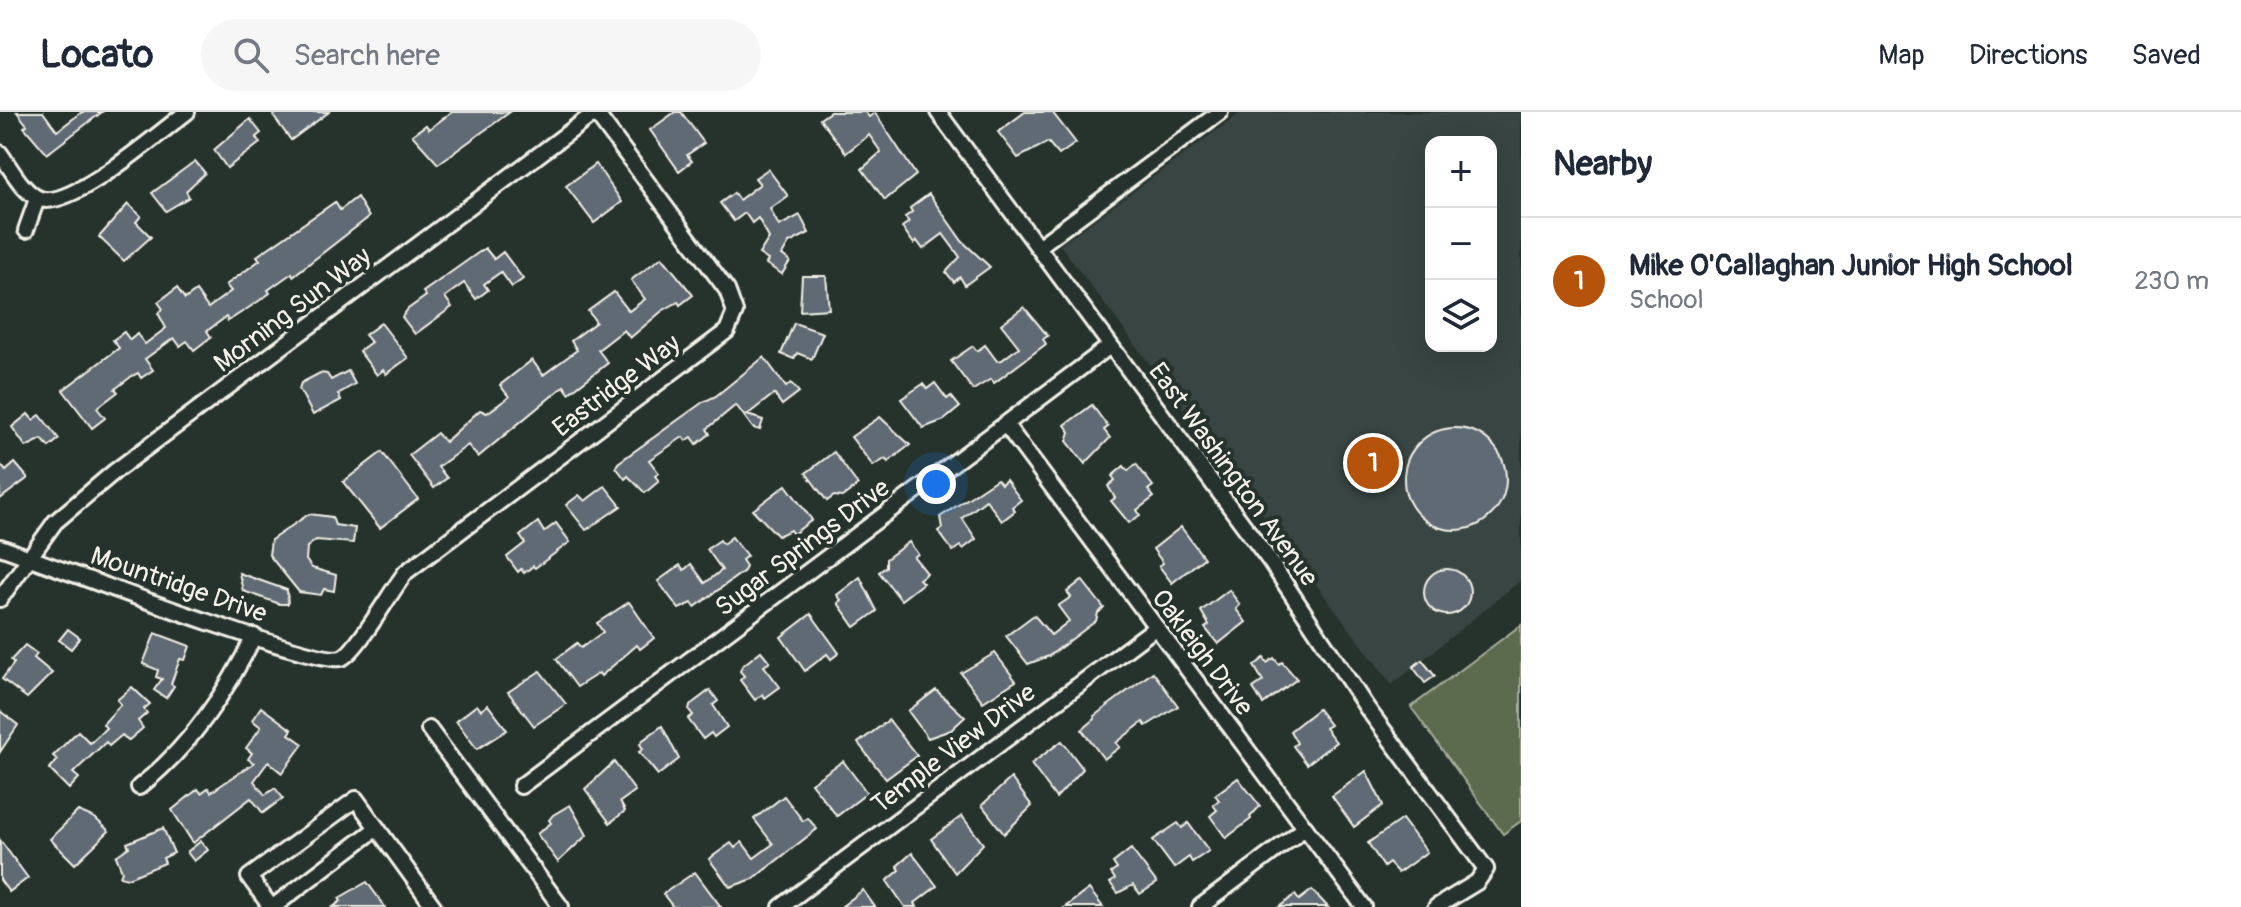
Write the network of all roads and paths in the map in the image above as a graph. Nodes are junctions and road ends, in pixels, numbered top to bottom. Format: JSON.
{"nodes":[{"id":1,"x":187,"y":112,"type":"edge"},
{"id":2,"x":596,"y":112,"type":"edge"},
{"id":3,"x":938,"y":112,"type":"edge"},
{"id":4,"x":1220,"y":112,"type":"edge"},
{"id":5,"x":0,"y":153,"type":"edge"},
{"id":6,"x":37,"y":199,"type":"junction"},
{"id":7,"x":26,"y":230,"type":"dead end"},
{"id":8,"x":1038,"y":247,"type":"junction"},
{"id":9,"x":1110,"y":346,"type":"junction"},
{"id":10,"x":1006,"y":425,"type":"junction"},
{"id":11,"x":0,"y":547,"type":"edge"},
{"id":12,"x":30,"y":557,"type":"junction"},
{"id":13,"x":0,"y":599,"type":"edge"},
{"id":14,"x":1155,"y":628,"type":"junction"},
{"id":15,"x":254,"y":636,"type":"junction"},
{"id":16,"x":344,"y":658,"type":"joint"},
{"id":17,"x":429,"y":729,"type":"dead end"},
{"id":18,"x":521,"y":786,"type":"dead end"},
{"id":19,"x":139,"y":787,"type":"dead end"},
{"id":20,"x":377,"y":828,"type":"junction"},
{"id":21,"x":1305,"y":828,"type":"junction"},
{"id":22,"x":272,"y":907,"type":"edge"},
{"id":23,"x":434,"y":907,"type":"edge"},
{"id":24,"x":561,"y":907,"type":"edge"},
{"id":25,"x":781,"y":907,"type":"edge"},
{"id":26,"x":1200,"y":907,"type":"edge"},
{"id":27,"x":1364,"y":907,"type":"edge"},
{"id":28,"x":1436,"y":907,"type":"edge"}],
"edges":[{"from":1,"to":6,"type":"street"},
{"from":2,"to":12,"type":"street","name":"Morning Sun Way"},
{"from":2,"to":16,"type":"street","name":"Eastridge Way"},
{"from":3,"to":8,"type":"street","name":"East Washington Avenue"},
{"from":4,"to":8,"type":"street"},
{"from":5,"to":6,"type":"street"},
{"from":6,"to":7,"type":"street"},
{"from":8,"to":9,"type":"street","name":"East Washington Avenue"},
{"from":9,"to":10,"type":"street","name":"Sugar Springs Drive"},
{"from":9,"to":28,"type":"street","name":"East Washington Avenue"},
{"from":10,"to":14,"type":"street","name":"Oakleigh Drive"},
{"from":10,"to":18,"type":"street","name":"Sugar Springs Drive"},
{"from":11,"to":12,"type":"street","name":"Mountridge Drive"},
{"from":12,"to":13,"type":"street","name":"Morning Sun Way"},
{"from":12,"to":15,"type":"street","name":"Mountridge Drive"},
{"from":14,"to":21,"type":"street","name":"Oakleigh Drive"},
{"from":14,"to":25,"type":"street","name":"Temple View Drive"},
{"from":15,"to":16,"type":"street","name":"Mountridge Drive"},
{"from":15,"to":19,"type":"street"},
{"from":17,"to":24,"type":"street"},
{"from":20,"to":22,"type":"street"},
{"from":20,"to":22,"type":"street"},
{"from":20,"to":23,"type":"street"},
{"from":21,"to":26,"type":"street"},
{"from":21,"to":27,"type":"street","name":"Oakleigh Drive"}]}
